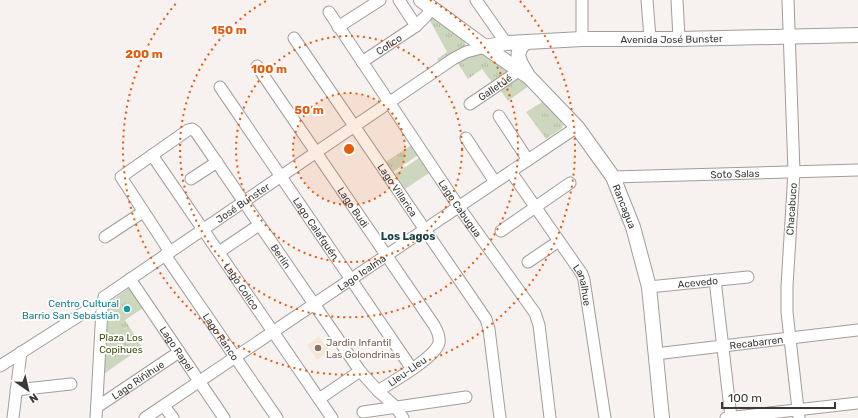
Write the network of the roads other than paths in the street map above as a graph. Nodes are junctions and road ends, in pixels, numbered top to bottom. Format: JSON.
{"nodes":[{"id":1,"x":380,"y":0,"type":"edge"},
{"id":2,"x":399,"y":0,"type":"edge"},
{"id":3,"x":476,"y":0,"type":"edge"},
{"id":4,"x":582,"y":0,"type":"edge"},
{"id":5,"x":648,"y":0,"type":"edge"},
{"id":6,"x":677,"y":0,"type":"edge"},
{"id":7,"x":788,"y":0,"type":"edge"},
{"id":8,"x":426,"y":4,"type":"edge"},
{"id":9,"x":329,"y":12,"type":"dead end"},
{"id":10,"x":416,"y":26,"type":"junction"},
{"id":11,"x":338,"y":27,"type":"junction"},
{"id":12,"x":858,"y":35,"type":"edge"},
{"id":13,"x":789,"y":36,"type":"junction"},
{"id":14,"x":294,"y":38,"type":"dead end"},
{"id":15,"x":650,"y":38,"type":"junction"},
{"id":16,"x":582,"y":39,"type":"junction"},
{"id":17,"x":679,"y":39,"type":"junction"},
{"id":18,"x":526,"y":42,"type":"junction"},
{"id":19,"x":506,"y":43,"type":"junction"},
{"id":20,"x":485,"y":47,"type":"junction"},
{"id":21,"x":362,"y":62,"type":"junction"},
{"id":22,"x":257,"y":66,"type":"dead end"},
{"id":23,"x":525,"y":74,"type":"junction"},
{"id":24,"x":220,"y":87,"type":"dead end"},
{"id":25,"x":389,"y":102,"type":"junction"},
{"id":26,"x":470,"y":104,"type":"dead end"},
{"id":27,"x":499,"y":116,"type":"dead end"},
{"id":28,"x":355,"y":126,"type":"junction"},
{"id":29,"x":577,"y":127,"type":"junction"},
{"id":30,"x":466,"y":138,"type":"dead end"},
{"id":31,"x":316,"y":152,"type":"junction"},
{"id":32,"x":152,"y":154,"type":"junction"},
{"id":33,"x":528,"y":160,"type":"junction"},
{"id":34,"x":217,"y":162,"type":"junction"},
{"id":35,"x":858,"y":170,"type":"edge"},
{"id":36,"x":511,"y":172,"type":"junction"},
{"id":37,"x":794,"y":172,"type":"junction"},
{"id":38,"x":281,"y":176,"type":"junction"},
{"id":39,"x":613,"y":177,"type":"junction"},
{"id":40,"x":191,"y":179,"type":"dead end"},
{"id":41,"x":495,"y":182,"type":"junction"},
{"id":42,"x":570,"y":183,"type":"dead end"},
{"id":43,"x":243,"y":202,"type":"junction"},
{"id":44,"x":459,"y":206,"type":"junction"},
{"id":45,"x":535,"y":207,"type":"junction"},
{"id":46,"x":143,"y":212,"type":"junction"},
{"id":47,"x":259,"y":225,"type":"junction"},
{"id":48,"x":204,"y":229,"type":"junction"},
{"id":49,"x":425,"y":230,"type":"junction"},
{"id":50,"x":501,"y":231,"type":"dead end"},
{"id":51,"x":105,"y":237,"type":"dead end"},
{"id":52,"x":559,"y":241,"type":"junction"},
{"id":53,"x":219,"y":252,"type":"junction"},
{"id":54,"x":168,"y":254,"type":"junction"},
{"id":55,"x":387,"y":255,"type":"junction"},
{"id":56,"x":528,"y":262,"type":"dead end"},
{"id":57,"x":748,"y":277,"type":"dead end"},
{"id":58,"x":130,"y":279,"type":"junction"},
{"id":59,"x":351,"y":279,"type":"junction"},
{"id":60,"x":715,"y":280,"type":"junction"},
{"id":61,"x":649,"y":287,"type":"junction"},
{"id":62,"x":313,"y":305,"type":"junction"},
{"id":63,"x":91,"y":308,"type":"dead end"},
{"id":64,"x":858,"y":330,"type":"edge"},
{"id":65,"x":273,"y":332,"type":"junction"},
{"id":66,"x":790,"y":339,"type":"junction"},
{"id":67,"x":723,"y":346,"type":"junction"},
{"id":68,"x":435,"y":351,"type":"joint"},
{"id":69,"x":21,"y":352,"type":"junction"},
{"id":70,"x":179,"y":352,"type":"junction"},
{"id":71,"x":656,"y":354,"type":"junction"},
{"id":72,"x":235,"y":357,"type":"junction"},
{"id":73,"x":0,"y":366,"type":"edge"},
{"id":74,"x":412,"y":369,"type":"junction"},
{"id":75,"x":360,"y":371,"type":"junction"},
{"id":76,"x":199,"y":382,"type":"junction"},
{"id":77,"x":71,"y":384,"type":"dead end"},
{"id":78,"x":16,"y":390,"type":"junction"},
{"id":79,"x":378,"y":391,"type":"junction"},
{"id":80,"x":466,"y":397,"type":"dead end"},
{"id":81,"x":319,"y":400,"type":"junction"},
{"id":82,"x":858,"y":403,"type":"edge"},
{"id":83,"x":164,"y":406,"type":"junction"},
{"id":84,"x":396,"y":407,"type":"junction"},
{"id":85,"x":96,"y":412,"type":"edge"},
{"id":86,"x":363,"y":412,"type":"dead end"},
{"id":87,"x":798,"y":414,"type":"edge"},
{"id":88,"x":13,"y":418,"type":"edge"},
{"id":89,"x":145,"y":418,"type":"edge"},
{"id":90,"x":172,"y":418,"type":"edge"},
{"id":91,"x":224,"y":418,"type":"edge"},
{"id":92,"x":277,"y":418,"type":"edge"},
{"id":93,"x":332,"y":418,"type":"edge"},
{"id":94,"x":403,"y":418,"type":"edge"},
{"id":95,"x":500,"y":418,"type":"edge"},
{"id":96,"x":550,"y":418,"type":"edge"},
{"id":97,"x":605,"y":418,"type":"edge"},
{"id":98,"x":662,"y":418,"type":"edge"},
{"id":99,"x":728,"y":418,"type":"edge"}],
"edges":[{"from":1,"to":11,"type":"street"},
{"from":2,"to":10,"type":"street"},
{"from":3,"to":19,"type":"street"},
{"from":4,"to":16,"type":"street"},
{"from":5,"to":15,"type":"street"},
{"from":6,"to":17,"type":"street"},
{"from":7,"to":13,"type":"street","name":"Chacabuco"},
{"from":8,"to":10,"type":"street","name":"Colico"},
{"from":8,"to":20,"type":"main road","name":"Rancagua"},
{"from":9,"to":11,"type":"street","name":"Lago Cabugua"},
{"from":10,"to":21,"type":"street","name":"Colico"},
{"from":11,"to":21,"type":"street","name":"Lago Cabugua"},
{"from":12,"to":13,"type":"main road","name":"Avenida José Bunster"},
{"from":13,"to":17,"type":"main road","name":"Avenida José Bunster"},
{"from":13,"to":37,"type":"street","name":"Chacabuco"},
{"from":14,"to":28,"type":"street","name":"Lago Villarica"},
{"from":15,"to":16,"type":"main road","name":"Avenida José Bunster"},
{"from":15,"to":17,"type":"main road","name":"Avenida José Bunster"},
{"from":16,"to":18,"type":"main road","name":"Avenida José Bunster"},
{"from":18,"to":19,"type":"main road","name":"Avenida José Bunster"},
{"from":18,"to":23,"type":"main road"},
{"from":19,"to":20,"type":"main road","name":"Avenida José Bunster"},
{"from":20,"to":23,"type":"main road","name":"Rancagua"},
{"from":20,"to":25,"type":"street","name":"José Bunster"},
{"from":21,"to":25,"type":"street","name":"Lago Cabugua"},
{"from":22,"to":31,"type":"street","name":"Lago Budi"},
{"from":23,"to":26,"type":"street","name":"Galletué"},
{"from":23,"to":29,"type":"main road","name":"Rancagua"},
{"from":24,"to":38,"type":"street","name":"Lago Calafquén"},
{"from":25,"to":28,"type":"street","name":"José Bunster"},
{"from":25,"to":44,"type":"street","name":"Lago Cabugua"},
{"from":27,"to":33,"type":"street"},
{"from":28,"to":31,"type":"street","name":"José Bunster"},
{"from":28,"to":49,"type":"street","name":"Lago Villarica"},
{"from":29,"to":33,"type":"street","name":"Lago Icalma"},
{"from":29,"to":39,"type":"main road","name":"Rancagua"},
{"from":30,"to":41,"type":"street"},
{"from":31,"to":38,"type":"street","name":"José Bunster"},
{"from":31,"to":55,"type":"street","name":"Lago Budi"},
{"from":32,"to":34,"type":"street","name":"Berlín"},
{"from":32,"to":46,"type":"street","name":"Lago Ranco"},
{"from":32,"to":48,"type":"street","name":"Lago Colico"},
{"from":33,"to":36,"type":"street","name":"Lago Icalma"},
{"from":34,"to":40,"type":"street"},
{"from":34,"to":43,"type":"street","name":"Berlín"},
{"from":35,"to":37,"type":"street","name":"Soto Salas"},
{"from":36,"to":41,"type":"street","name":"Lago Icalma"},
{"from":36,"to":45,"type":"street","name":"Lanalhue"},
{"from":37,"to":39,"type":"street","name":"Soto Salas"},
{"from":37,"to":66,"type":"street","name":"Chacabuco"},
{"from":38,"to":43,"type":"street","name":"José Bunster"},
{"from":38,"to":59,"type":"street","name":"Lago Calafquén"},
{"from":39,"to":61,"type":"main road","name":"Rancagua"},
{"from":41,"to":44,"type":"street","name":"Lago Icalma"},
{"from":42,"to":45,"type":"street"},
{"from":43,"to":47,"type":"street","name":"Berlín"},
{"from":43,"to":48,"type":"street","name":"José Bunster"},
{"from":44,"to":49,"type":"street","name":"Lago Icalma"},
{"from":44,"to":96,"type":"street","name":"Lago Cabugua"},
{"from":45,"to":50,"type":"street"},
{"from":45,"to":52,"type":"street","name":"Lanalhue"},
{"from":46,"to":51,"type":"street"},
{"from":46,"to":54,"type":"street","name":"Lago Ranco"},
{"from":47,"to":53,"type":"street"},
{"from":47,"to":62,"type":"street","name":"Berlín"},
{"from":48,"to":53,"type":"street","name":"Lago Colico"},
{"from":48,"to":54,"type":"street","name":"José Bunster"},
{"from":49,"to":55,"type":"street","name":"Lago Icalma"},
{"from":49,"to":95,"type":"street","name":"Lago Villarica"},
{"from":52,"to":56,"type":"street"},
{"from":52,"to":97,"type":"street","name":"Lanalhue"},
{"from":53,"to":65,"type":"street","name":"Lago Colico"},
{"from":54,"to":58,"type":"street","name":"José Bunster"},
{"from":54,"to":72,"type":"street","name":"Lago Ranco"},
{"from":55,"to":59,"type":"street","name":"Lago Icalma"},
{"from":55,"to":68,"type":"street","name":"Lago Budi"},
{"from":57,"to":60,"type":"street","name":"Acevedo"},
{"from":58,"to":70,"type":"street","name":"Lago Rapel"},
{"from":58,"to":85,"type":"street","name":"José Bunster"},
{"from":59,"to":62,"type":"street","name":"Lago Icalma"},
{"from":59,"to":74,"type":"street","name":"Lago Calafquén"},
{"from":60,"to":61,"type":"street","name":"Acevedo"},
{"from":60,"to":67,"type":"street"},
{"from":61,"to":71,"type":"main road","name":"Rancagua"},
{"from":62,"to":65,"type":"street","name":"Lago Icalma"},
{"from":62,"to":75,"type":"street","name":"Berlín"},
{"from":63,"to":69,"type":"street"},
{"from":64,"to":66,"type":"street","name":"Recabarren"},
{"from":65,"to":72,"type":"street","name":"Lago Icalma"},
{"from":65,"to":81,"type":"street","name":"Lago Colico"},
{"from":66,"to":67,"type":"street","name":"Recabarren"},
{"from":66,"to":87,"type":"street","name":"Chacabuco"},
{"from":67,"to":71,"type":"street","name":"Recabarren"},
{"from":67,"to":99,"type":"street"},
{"from":68,"to":74,"type":"street","name":"Lleu-Lleu"},
{"from":69,"to":73,"type":"street"},
{"from":69,"to":78,"type":"street"},
{"from":70,"to":76,"type":"street","name":"Lago Rapel"},
{"from":70,"to":85,"type":"street","name":"Lago Riñihue"},
{"from":71,"to":98,"type":"main road","name":"Rancagua"},
{"from":72,"to":76,"type":"street","name":"Lago Icalma"},
{"from":72,"to":92,"type":"street","name":"Lago Ranco"},
{"from":74,"to":79,"type":"street","name":"Lleu-Lleu"},
{"from":75,"to":79,"type":"street","name":"Berlín"},
{"from":75,"to":81,"type":"street"},
{"from":76,"to":83,"type":"street","name":"Lago Icalma"},
{"from":76,"to":91,"type":"street","name":"Lago Rapel"},
{"from":77,"to":78,"type":"street"},
{"from":78,"to":88,"type":"street"},
{"from":79,"to":84,"type":"street","name":"Berlín"},
{"from":80,"to":84,"type":"street"},
{"from":81,"to":93,"type":"street","name":"Lago Colico"},
{"from":82,"to":87,"type":"street"},
{"from":83,"to":89,"type":"street","name":"Lago Icalma"},
{"from":83,"to":90,"type":"street"},
{"from":84,"to":86,"type":"street"},
{"from":84,"to":94,"type":"street","name":"Berlín"},
{"from":87,"to":99,"type":"street"}]}
